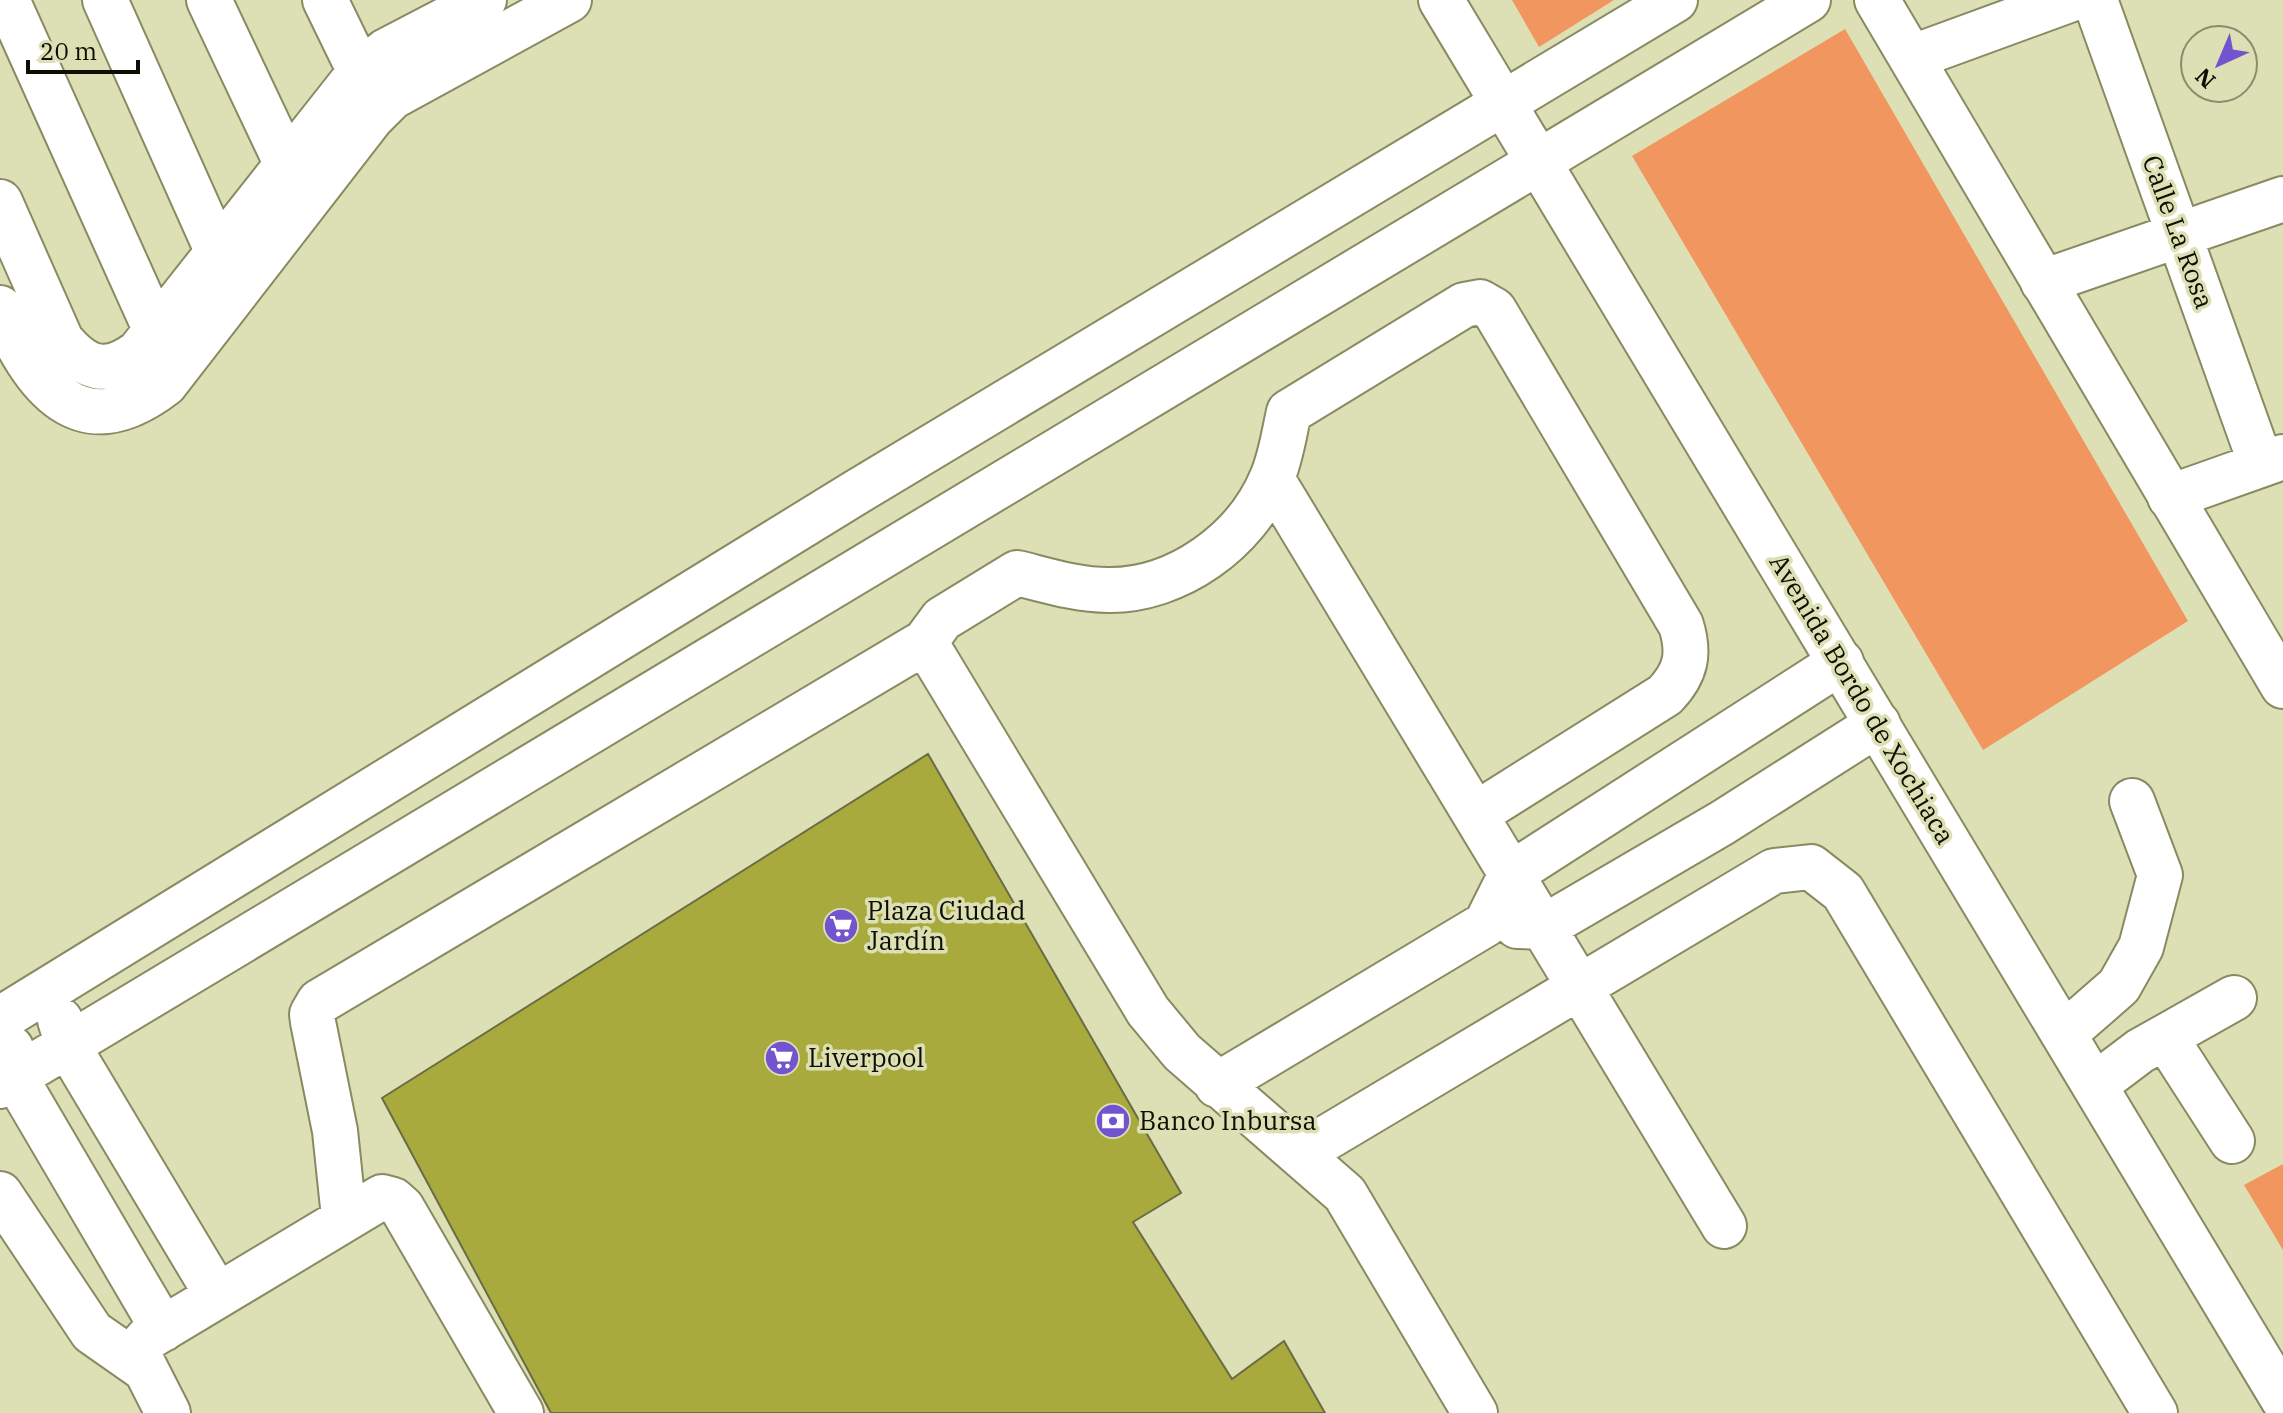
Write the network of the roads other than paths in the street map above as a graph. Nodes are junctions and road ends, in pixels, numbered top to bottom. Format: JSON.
{"nodes":[{"id":1,"x":7,"y":0,"type":"edge"},
{"id":2,"x":105,"y":0,"type":"edge"},
{"id":3,"x":209,"y":0,"type":"edge"},
{"id":4,"x":325,"y":0,"type":"edge"},
{"id":5,"x":484,"y":0,"type":"edge"},
{"id":6,"x":1441,"y":0,"type":"edge"},
{"id":7,"x":1675,"y":0,"type":"edge"},
{"id":8,"x":1808,"y":0,"type":"edge"},
{"id":9,"x":1877,"y":0,"type":"edge"},
{"id":10,"x":2069,"y":0,"type":"edge"},
{"id":11,"x":2095,"y":0,"type":"edge"},
{"id":12,"x":544,"y":6,"type":"edge"},
{"id":13,"x":438,"y":11,"type":"edge"},
{"id":14,"x":1913,"y":57,"type":"junction"},
{"id":15,"x":360,"y":72,"type":"junction"},
{"id":16,"x":1502,"y":103,"type":"junction"},
{"id":17,"x":1538,"y":162,"type":"junction"},
{"id":18,"x":296,"y":184,"type":"junction"},
{"id":19,"x":2283,"y":199,"type":"edge"},
{"id":20,"x":0,"y":202,"type":"edge"},
{"id":21,"x":2178,"y":236,"type":"junction"},
{"id":22,"x":217,"y":253,"type":"junction"},
{"id":23,"x":2043,"y":282,"type":"junction"},
{"id":24,"x":237,"y":291,"type":"junction"},
{"id":25,"x":0,"y":308,"type":"edge"},
{"id":26,"x":167,"y":349,"type":"junction"},
{"id":27,"x":2272,"y":461,"type":"edge"},
{"id":28,"x":1272,"y":479,"type":"junction"},
{"id":29,"x":855,"y":493,"type":"junction"},
{"id":30,"x":2170,"y":497,"type":"junction"},
{"id":31,"x":887,"y":551,"type":"junction"},
{"id":32,"x":925,"y":642,"type":"junction"},
{"id":33,"x":1841,"y":662,"type":"junction"},
{"id":34,"x":2283,"y":686,"type":"edge"},
{"id":35,"x":1878,"y":724,"type":"junction"},
{"id":36,"x":2132,"y":801,"type":"dead end"},
{"id":37,"x":1476,"y":814,"type":"junction"},
{"id":38,"x":1511,"y":874,"type":"junction"},
{"id":39,"x":1486,"y":924,"type":"junction"},
{"id":40,"x":1544,"y":927,"type":"junction"},
{"id":41,"x":64,"y":981,"type":"junction"},
{"id":42,"x":1580,"y":988,"type":"junction"},
{"id":43,"x":2234,"y":998,"type":"dead end"},
{"id":44,"x":9,"y":1014,"type":"edge"},
{"id":45,"x":2064,"y":1034,"type":"junction"},
{"id":46,"x":2165,"y":1037,"type":"junction"},
{"id":47,"x":68,"y":1046,"type":"junction"},
{"id":48,"x":8,"y":1082,"type":"edge"},
{"id":49,"x":1217,"y":1085,"type":"junction"},
{"id":50,"x":2095,"y":1085,"type":"junction"},
{"id":51,"x":2232,"y":1141,"type":"dead end"},
{"id":52,"x":1301,"y":1153,"type":"junction"},
{"id":53,"x":4,"y":1208,"type":"edge"},
{"id":54,"x":344,"y":1217,"type":"junction"},
{"id":55,"x":1724,"y":1226,"type":"dead end"},
{"id":56,"x":217,"y":1295,"type":"junction"},
{"id":57,"x":163,"y":1329,"type":"junction"},
{"id":58,"x":142,"y":1367,"type":"junction"},
{"id":59,"x":2283,"y":1399,"type":"edge"},
{"id":60,"x":168,"y":1413,"type":"edge"},
{"id":61,"x":521,"y":1413,"type":"edge"},
{"id":62,"x":1475,"y":1413,"type":"edge"},
{"id":63,"x":2155,"y":1413,"type":"edge"}],
"edges":[{"from":1,"to":26,"type":"street"},
{"from":2,"to":22,"type":"street"},
{"from":3,"to":18,"type":"street"},
{"from":4,"to":15,"type":"street"},
{"from":5,"to":13,"type":"street"},
{"from":6,"to":16,"type":"street","name":"Avenida Bordo de Xochiaca"},
{"from":7,"to":16,"type":"street"},
{"from":8,"to":17,"type":"street"},
{"from":9,"to":14,"type":"street"},
{"from":10,"to":14,"type":"street"},
{"from":11,"to":21,"type":"street","name":"Calle La Rosa"},
{"from":12,"to":18,"type":"street"},
{"from":13,"to":15,"type":"street"},
{"from":14,"to":23,"type":"street"},
{"from":15,"to":18,"type":"street"},
{"from":16,"to":17,"type":"street","name":"Avenida Bordo de Xochiaca"},
{"from":16,"to":29,"type":"street"},
{"from":17,"to":31,"type":"street"},
{"from":17,"to":33,"type":"street","name":"Avenida Bordo de Xochiaca"},
{"from":18,"to":22,"type":"street"},
{"from":18,"to":24,"type":"street"},
{"from":19,"to":21,"type":"street"},
{"from":20,"to":26,"type":"street"},
{"from":21,"to":23,"type":"street"},
{"from":21,"to":27,"type":"street","name":"Calle La Rosa"},
{"from":22,"to":24,"type":"street"},
{"from":22,"to":26,"type":"street"},
{"from":23,"to":30,"type":"street"},
{"from":24,"to":26,"type":"street"},
{"from":25,"to":26,"type":"street"},
{"from":27,"to":30,"type":"street"},
{"from":28,"to":32,"type":"street"},
{"from":28,"to":37,"type":"street"},
{"from":28,"to":37,"type":"street"},
{"from":29,"to":31,"type":"street"},
{"from":29,"to":41,"type":"street"},
{"from":30,"to":34,"type":"street"},
{"from":31,"to":47,"type":"street"},
{"from":32,"to":49,"type":"street"},
{"from":32,"to":54,"type":"street"},
{"from":33,"to":35,"type":"street","name":"Avenida Bordo de Xochiaca"},
{"from":33,"to":38,"type":"street"},
{"from":35,"to":40,"type":"street"},
{"from":35,"to":45,"type":"street","name":"Avenida Bordo de Xochiaca"},
{"from":36,"to":45,"type":"street"},
{"from":37,"to":38,"type":"street"},
{"from":38,"to":39,"type":"street"},
{"from":38,"to":40,"type":"street"},
{"from":39,"to":40,"type":"street"},
{"from":39,"to":49,"type":"street"},
{"from":40,"to":42,"type":"street"},
{"from":41,"to":44,"type":"street"},
{"from":41,"to":47,"type":"street"},
{"from":42,"to":52,"type":"street"},
{"from":42,"to":55,"type":"street"},
{"from":42,"to":63,"type":"street"},
{"from":43,"to":46,"type":"street"},
{"from":44,"to":48,"type":"street"},
{"from":45,"to":50,"type":"street","name":"Avenida Bordo de Xochiaca"},
{"from":46,"to":50,"type":"street"},
{"from":46,"to":51,"type":"street"},
{"from":47,"to":48,"type":"street"},
{"from":47,"to":56,"type":"street"},
{"from":48,"to":57,"type":"street"},
{"from":49,"to":52,"type":"street"},
{"from":50,"to":59,"type":"street","name":"Avenida Bordo de Xochiaca"},
{"from":52,"to":62,"type":"street"},
{"from":53,"to":58,"type":"street"},
{"from":54,"to":56,"type":"street"},
{"from":54,"to":61,"type":"street"},
{"from":56,"to":57,"type":"street"},
{"from":57,"to":58,"type":"street"},
{"from":58,"to":60,"type":"street"}]}
